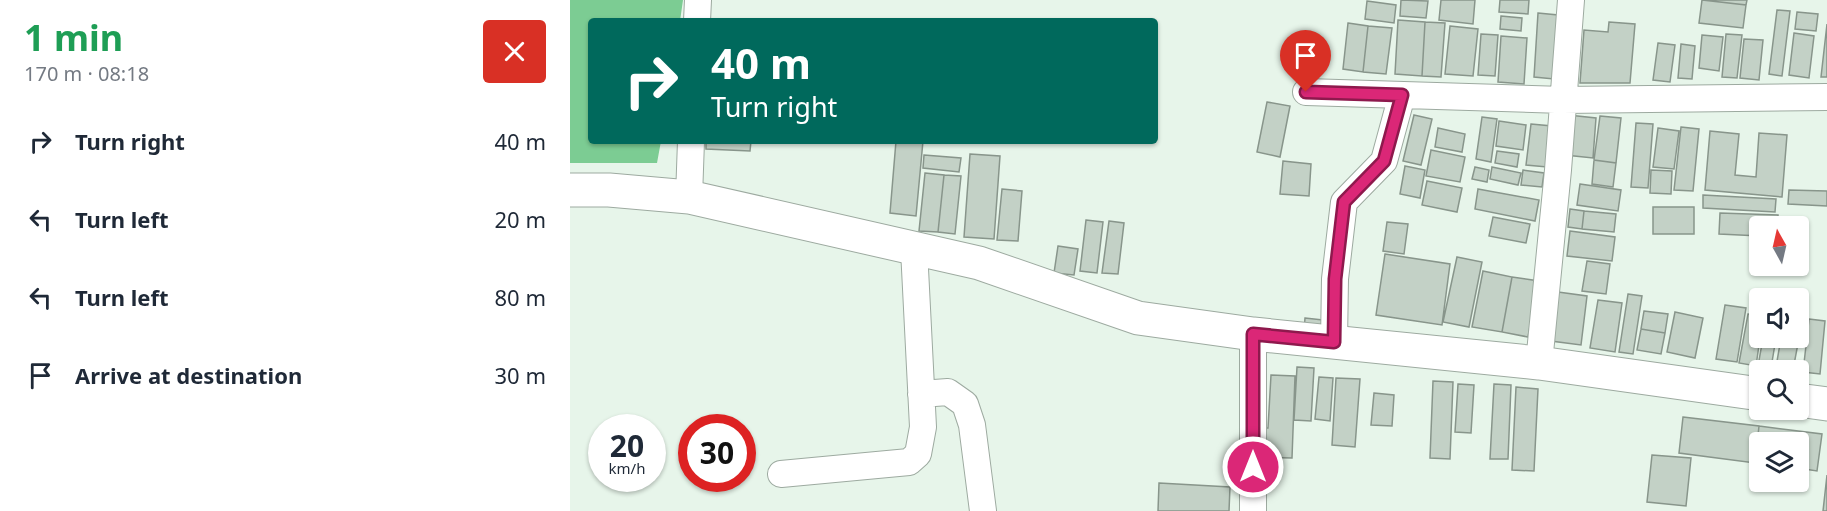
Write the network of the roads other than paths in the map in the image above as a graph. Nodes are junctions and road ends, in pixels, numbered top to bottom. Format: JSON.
{"nodes":[{"id":1,"x":698,"y":0,"type":"edge"},
{"id":2,"x":1571,"y":0,"type":"edge"},
{"id":3,"x":697,"y":18,"type":"edge"},
{"id":4,"x":1306,"y":92,"type":"dead end"},
{"id":5,"x":1402,"y":95,"type":"junction"},
{"id":6,"x":1827,"y":97,"type":"edge"},
{"id":7,"x":1563,"y":100,"type":"junction"},
{"id":8,"x":691,"y":144,"type":"edge"},
{"id":9,"x":570,"y":190,"type":"edge"},
{"id":10,"x":689,"y":197,"type":"junction"},
{"id":11,"x":914,"y":249,"type":"junction"},
{"id":12,"x":1253,"y":334,"type":"junction"},
{"id":13,"x":1334,"y":342,"type":"junction"},
{"id":14,"x":1539,"y":363,"type":"junction"},
{"id":15,"x":1749,"y":392,"type":"edge"},
{"id":16,"x":921,"y":394,"type":"junction"},
{"id":17,"x":1809,"y":402,"type":"edge"},
{"id":18,"x":1827,"y":404,"type":"edge"},
{"id":19,"x":781,"y":474,"type":"dead end"},
{"id":20,"x":983,"y":511,"type":"edge"},
{"id":21,"x":1253,"y":511,"type":"edge"}],
"edges":[{"from":1,"to":3,"type":"street"},
{"from":2,"to":7,"type":"street"},
{"from":4,"to":5,"type":"street"},
{"from":5,"to":7,"type":"street"},
{"from":5,"to":13,"type":"street"},
{"from":6,"to":7,"type":"street"},
{"from":7,"to":14,"type":"street"},
{"from":8,"to":10,"type":"street"},
{"from":9,"to":10,"type":"main road"},
{"from":10,"to":11,"type":"main road"},
{"from":11,"to":12,"type":"main road"},
{"from":11,"to":16,"type":"street"},
{"from":12,"to":13,"type":"main road"},
{"from":12,"to":21,"type":"street"},
{"from":13,"to":14,"type":"main road"},
{"from":14,"to":15,"type":"main road"},
{"from":16,"to":19,"type":"street"},
{"from":16,"to":20,"type":"street"},
{"from":17,"to":18,"type":"main road"}]}
